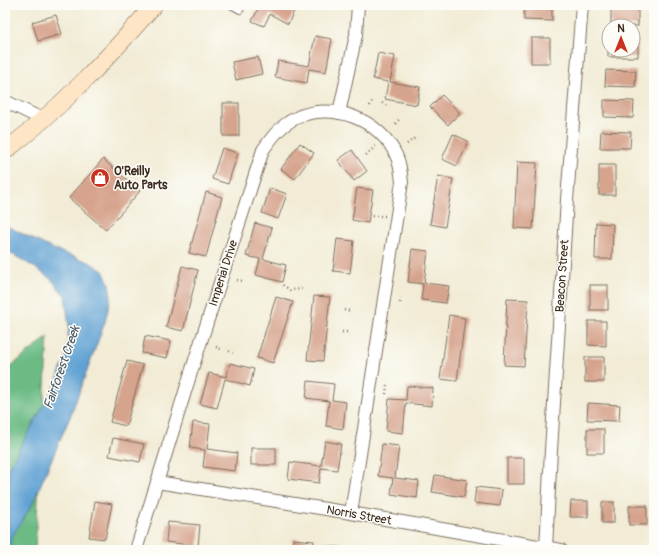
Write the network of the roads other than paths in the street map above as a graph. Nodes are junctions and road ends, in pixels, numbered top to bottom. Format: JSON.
{"nodes":[{"id":1,"x":154,"y":5,"type":"edge"},
{"id":2,"x":231,"y":5,"type":"edge"},
{"id":3,"x":243,"y":5,"type":"edge"},
{"id":4,"x":358,"y":5,"type":"edge"},
{"id":5,"x":582,"y":5,"type":"edge"},
{"id":6,"x":5,"y":101,"type":"edge"},
{"id":7,"x":339,"y":113,"type":"junction"},
{"id":8,"x":44,"y":120,"type":"junction"},
{"id":9,"x":5,"y":151,"type":"edge"},
{"id":10,"x":157,"y":482,"type":"junction"},
{"id":11,"x":351,"y":513,"type":"junction"},
{"id":12,"x":546,"y":548,"type":"junction"},
{"id":13,"x":136,"y":550,"type":"edge"},
{"id":14,"x":561,"y":550,"type":"edge"}],
"edges":[{"from":1,"to":8,"type":"main road"},
{"from":2,"to":3,"type":"lane"},
{"from":4,"to":7,"type":"street"},
{"from":5,"to":12,"type":"street","name":"Beacon Street"},
{"from":6,"to":8,"type":"street"},
{"from":7,"to":10,"type":"street","name":"Imperial Drive"},
{"from":7,"to":11,"type":"street","name":"Imperial Drive"},
{"from":8,"to":9,"type":"main road"},
{"from":10,"to":11,"type":"street","name":"Norris Street"},
{"from":10,"to":13,"type":"street","name":"Imperial Drive"},
{"from":11,"to":12,"type":"street","name":"Norris Street"},
{"from":12,"to":14,"type":"street","name":"Norris Street"}]}
